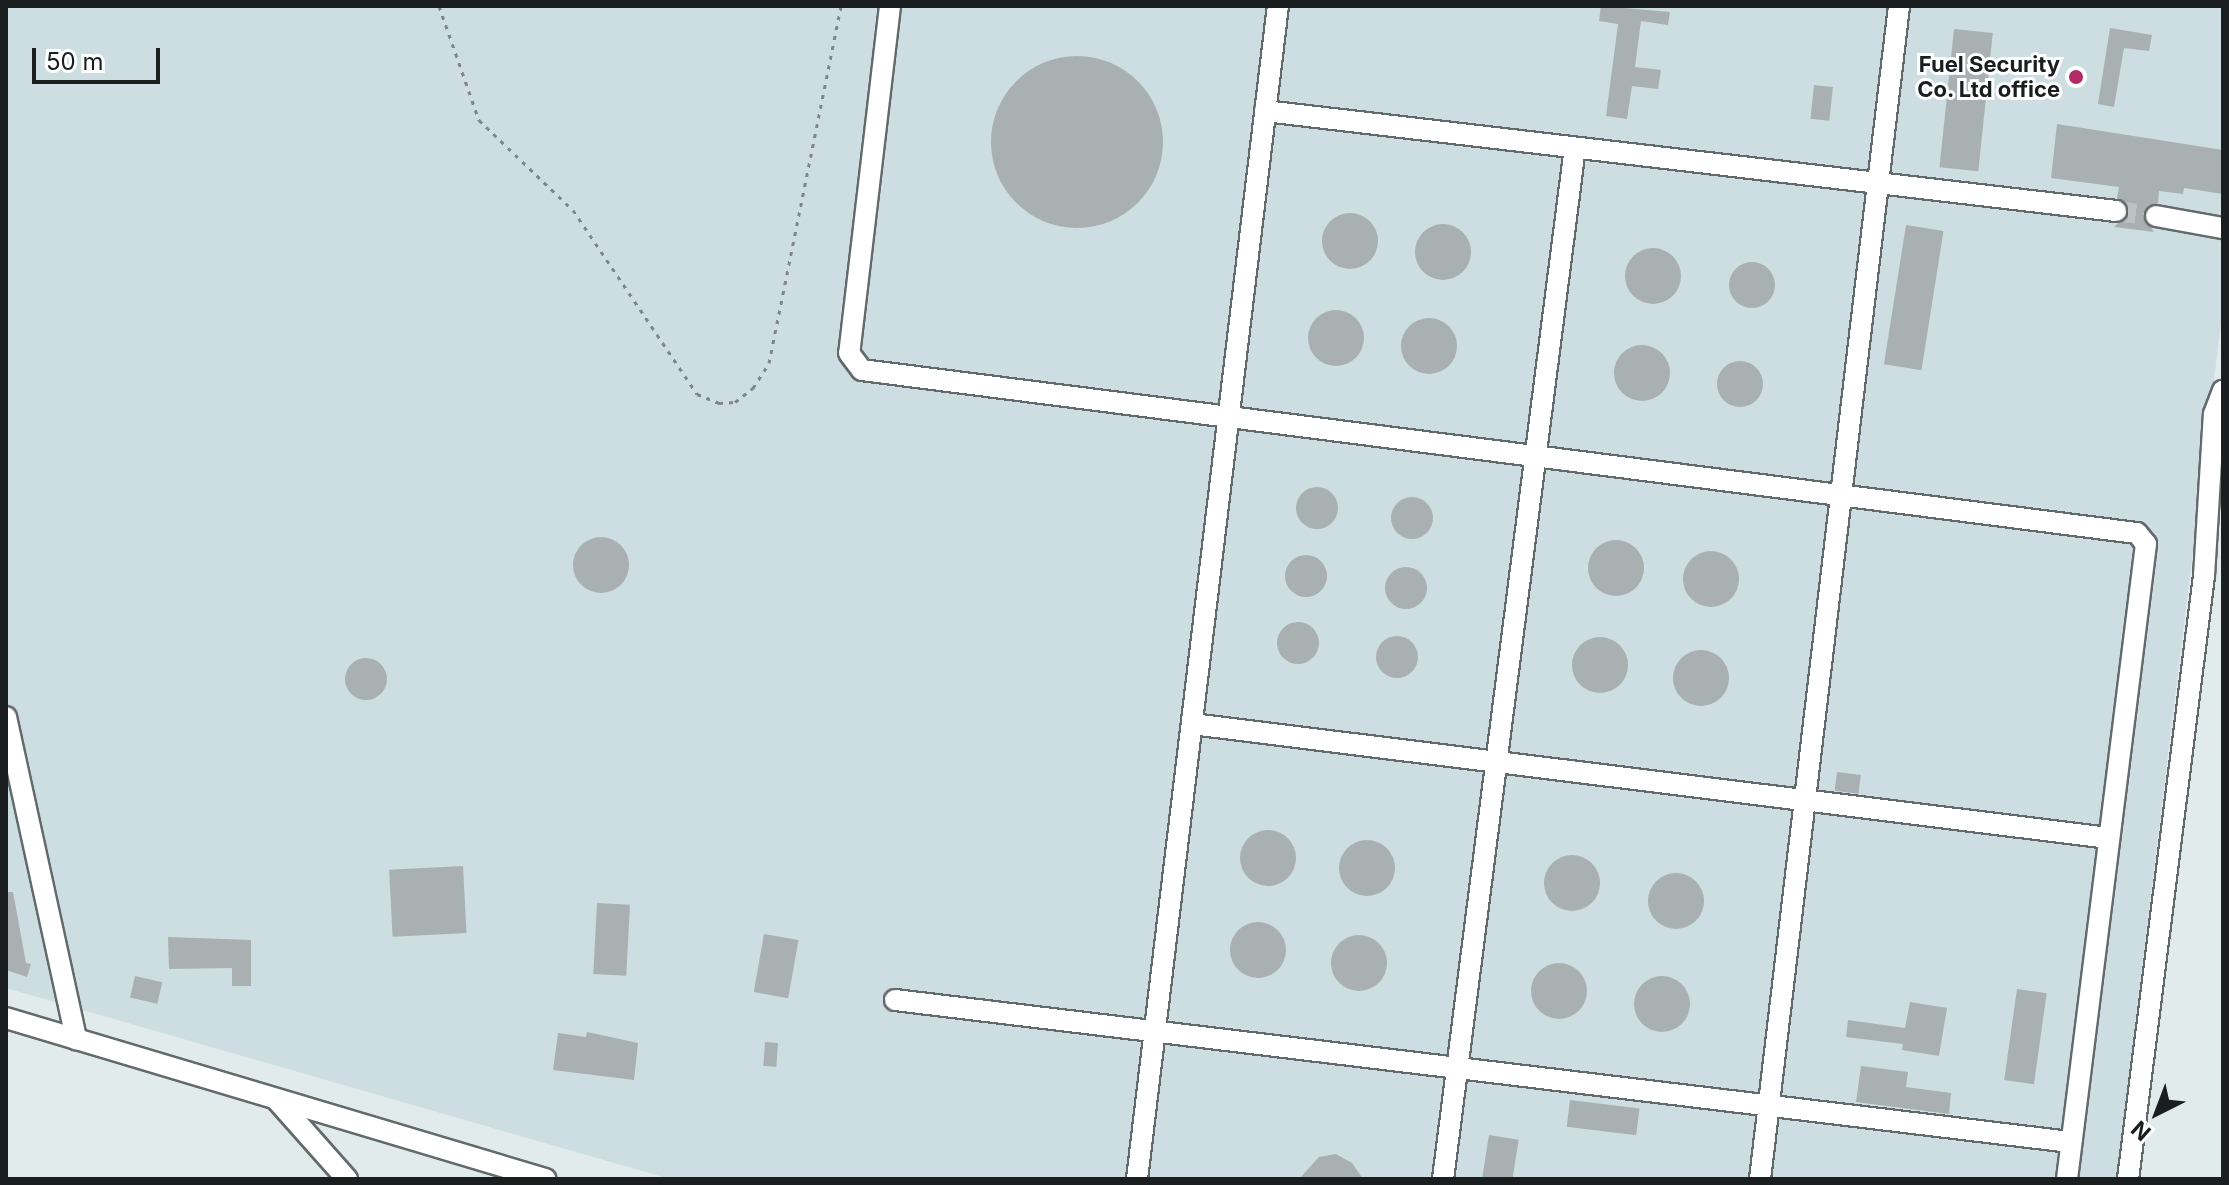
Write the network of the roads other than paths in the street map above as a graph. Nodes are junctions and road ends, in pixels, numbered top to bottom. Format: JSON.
{"nodes":[{"id":1,"x":890,"y":6,"type":"edge"},
{"id":2,"x":1278,"y":6,"type":"edge"},
{"id":3,"x":1899,"y":6,"type":"edge"},
{"id":4,"x":1265,"y":111,"type":"junction"},
{"id":5,"x":1575,"y":147,"type":"junction"},
{"id":6,"x":1878,"y":183,"type":"junction"},
{"id":7,"x":2116,"y":211,"type":"tunnel mouth"},
{"id":8,"x":2156,"y":216,"type":"tunnel mouth"},
{"id":9,"x":2223,"y":228,"type":"edge"},
{"id":10,"x":2223,"y":391,"type":"edge"},
{"id":11,"x":2214,"y":414,"type":"junction"},
{"id":12,"x":1229,"y":416,"type":"junction"},
{"id":13,"x":2223,"y":443,"type":"edge"},
{"id":14,"x":1536,"y":454,"type":"junction"},
{"id":15,"x":1842,"y":493,"type":"junction"},
{"id":16,"x":6,"y":717,"type":"edge"},
{"id":17,"x":1192,"y":724,"type":"junction"},
{"id":18,"x":1496,"y":762,"type":"junction"},
{"id":19,"x":1805,"y":800,"type":"junction"},
{"id":20,"x":2109,"y":838,"type":"junction"},
{"id":21,"x":895,"y":1000,"type":"dead end"},
{"id":22,"x":6,"y":1018,"type":"edge"},
{"id":23,"x":1155,"y":1031,"type":"junction"},
{"id":24,"x":76,"y":1039,"type":"junction"},
{"id":25,"x":1457,"y":1068,"type":"junction"},
{"id":26,"x":276,"y":1099,"type":"junction"},
{"id":27,"x":1769,"y":1105,"type":"junction"},
{"id":28,"x":2071,"y":1142,"type":"junction"},
{"id":29,"x":347,"y":1179,"type":"edge"},
{"id":30,"x":545,"y":1179,"type":"edge"},
{"id":31,"x":1137,"y":1179,"type":"edge"},
{"id":32,"x":1443,"y":1179,"type":"edge"},
{"id":33,"x":1760,"y":1179,"type":"edge"},
{"id":34,"x":2067,"y":1179,"type":"edge"},
{"id":35,"x":2128,"y":1179,"type":"edge"}],
"edges":[{"from":1,"to":12,"type":"street"},
{"from":2,"to":4,"type":"street"},
{"from":3,"to":6,"type":"street"},
{"from":4,"to":5,"type":"street"},
{"from":4,"to":12,"type":"street"},
{"from":5,"to":6,"type":"street"},
{"from":5,"to":14,"type":"street"},
{"from":6,"to":7,"type":"street"},
{"from":6,"to":15,"type":"street"},
{"from":8,"to":9,"type":"street"},
{"from":10,"to":11,"type":"street"},
{"from":11,"to":13,"type":"street"},
{"from":11,"to":35,"type":"street"},
{"from":12,"to":14,"type":"street"},
{"from":12,"to":17,"type":"street"},
{"from":14,"to":15,"type":"street"},
{"from":14,"to":18,"type":"street"},
{"from":15,"to":19,"type":"street"},
{"from":15,"to":20,"type":"street"},
{"from":16,"to":24,"type":"street"},
{"from":17,"to":18,"type":"street"},
{"from":17,"to":23,"type":"street"},
{"from":18,"to":19,"type":"street"},
{"from":18,"to":25,"type":"street"},
{"from":19,"to":20,"type":"street"},
{"from":19,"to":27,"type":"street"},
{"from":20,"to":28,"type":"street"},
{"from":21,"to":23,"type":"street"},
{"from":22,"to":24,"type":"street"},
{"from":23,"to":25,"type":"street"},
{"from":23,"to":31,"type":"street"},
{"from":24,"to":26,"type":"street"},
{"from":25,"to":27,"type":"street"},
{"from":25,"to":32,"type":"street"},
{"from":26,"to":29,"type":"street"},
{"from":26,"to":30,"type":"street"},
{"from":27,"to":28,"type":"street"},
{"from":27,"to":33,"type":"street"},
{"from":28,"to":34,"type":"street"}]}
